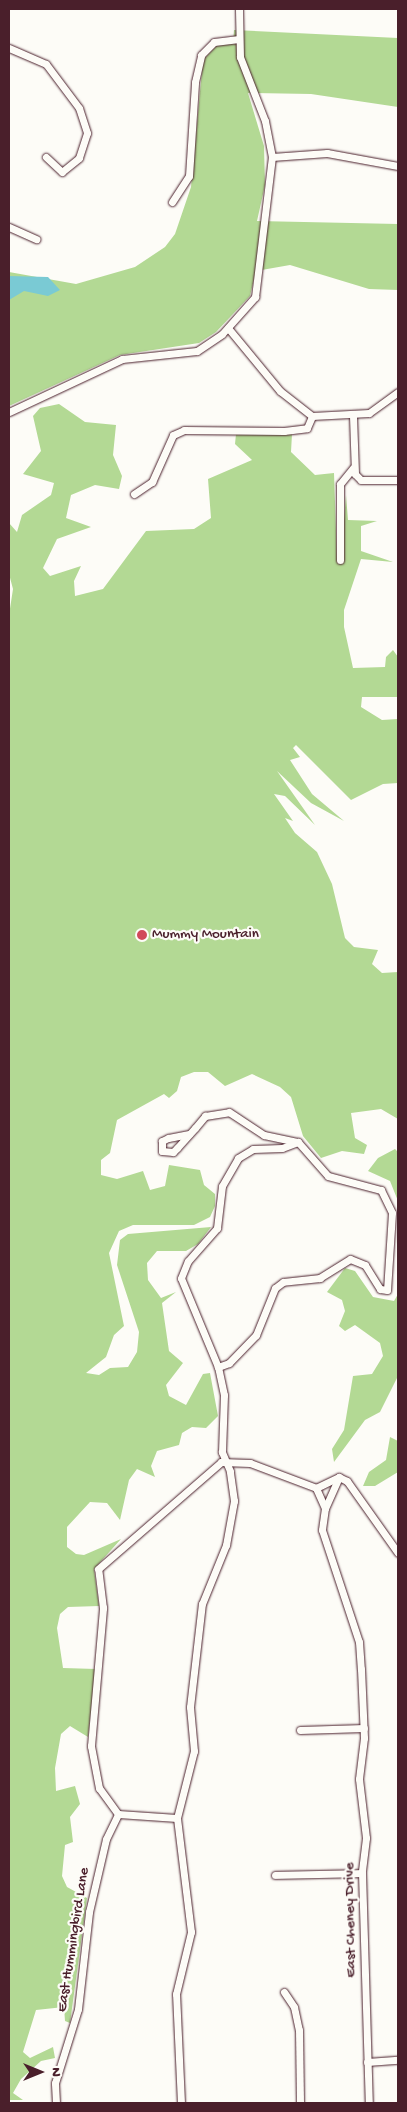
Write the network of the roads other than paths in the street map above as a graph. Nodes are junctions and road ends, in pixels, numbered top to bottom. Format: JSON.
{"nodes":[{"id":1,"x":239,"y":9,"type":"edge"},
{"id":2,"x":239,"y":39,"type":"junction"},
{"id":3,"x":9,"y":48,"type":"edge"},
{"id":4,"x":46,"y":157,"type":"dead end"},
{"id":5,"x":272,"y":157,"type":"junction"},
{"id":6,"x":398,"y":166,"type":"edge"},
{"id":7,"x":172,"y":202,"type":"dead end"},
{"id":8,"x":9,"y":227,"type":"edge"},
{"id":9,"x":36,"y":240,"type":"dead end"},
{"id":10,"x":228,"y":328,"type":"junction"},
{"id":11,"x":398,"y":392,"type":"edge"},
{"id":12,"x":9,"y":412,"type":"edge"},
{"id":13,"x":312,"y":416,"type":"junction"},
{"id":14,"x":353,"y":416,"type":"junction"},
{"id":15,"x":353,"y":468,"type":"junction"},
{"id":16,"x":398,"y":480,"type":"edge"},
{"id":17,"x":134,"y":494,"type":"dead end"},
{"id":18,"x":340,"y":560,"type":"dead end"},
{"id":19,"x":189,"y":1134,"type":"dead end"},
{"id":20,"x":298,"y":1142,"type":"junction"},
{"id":21,"x":218,"y":1367,"type":"junction"},
{"id":22,"x":226,"y":1461,"type":"junction"},
{"id":23,"x":339,"y":1477,"type":"junction"},
{"id":24,"x":316,"y":1488,"type":"junction"},
{"id":25,"x":325,"y":1508,"type":"junction"},
{"id":26,"x":398,"y":1553,"type":"edge"},
{"id":27,"x":364,"y":1728,"type":"junction"},
{"id":28,"x":300,"y":1730,"type":"dead end"},
{"id":29,"x":118,"y":1814,"type":"junction"},
{"id":30,"x":177,"y":1818,"type":"junction"},
{"id":31,"x":362,"y":1874,"type":"junction"},
{"id":32,"x":275,"y":1875,"type":"dead end"},
{"id":33,"x":284,"y":1992,"type":"dead end"},
{"id":34,"x":398,"y":2060,"type":"edge"},
{"id":35,"x":367,"y":2062,"type":"junction"},
{"id":36,"x":56,"y":2103,"type":"edge"},
{"id":37,"x":181,"y":2103,"type":"edge"},
{"id":38,"x":300,"y":2103,"type":"edge"},
{"id":39,"x":369,"y":2103,"type":"edge"}],
"edges":[{"from":1,"to":2,"type":"street"},
{"from":2,"to":5,"type":"street"},
{"from":2,"to":7,"type":"street"},
{"from":3,"to":4,"type":"street"},
{"from":5,"to":6,"type":"street"},
{"from":5,"to":10,"type":"street"},
{"from":8,"to":9,"type":"street"},
{"from":10,"to":12,"type":"street"},
{"from":10,"to":13,"type":"street"},
{"from":11,"to":14,"type":"street"},
{"from":13,"to":14,"type":"street"},
{"from":13,"to":17,"type":"street"},
{"from":14,"to":15,"type":"street"},
{"from":15,"to":16,"type":"street"},
{"from":15,"to":18,"type":"street"},
{"from":19,"to":20,"type":"street"},
{"from":20,"to":21,"type":"street"},
{"from":20,"to":21,"type":"street"},
{"from":21,"to":22,"type":"street"},
{"from":22,"to":24,"type":"street"},
{"from":22,"to":29,"type":"street"},
{"from":22,"to":30,"type":"street"},
{"from":23,"to":24,"type":"street"},
{"from":23,"to":25,"type":"street","name":"East Cheney Drive"},
{"from":23,"to":26,"type":"street"},
{"from":24,"to":25,"type":"street"},
{"from":25,"to":27,"type":"street","name":"East Cheney Drive"},
{"from":27,"to":28,"type":"street"},
{"from":27,"to":31,"type":"street","name":"East Cheney Drive"},
{"from":29,"to":30,"type":"street"},
{"from":29,"to":36,"type":"street","name":"East Hummingbird Lane"},
{"from":30,"to":37,"type":"street"},
{"from":31,"to":32,"type":"street"},
{"from":31,"to":35,"type":"street","name":"East Cheney Drive"},
{"from":33,"to":38,"type":"street"},
{"from":34,"to":35,"type":"street"},
{"from":35,"to":39,"type":"street","name":"East Cheney Drive"}]}
